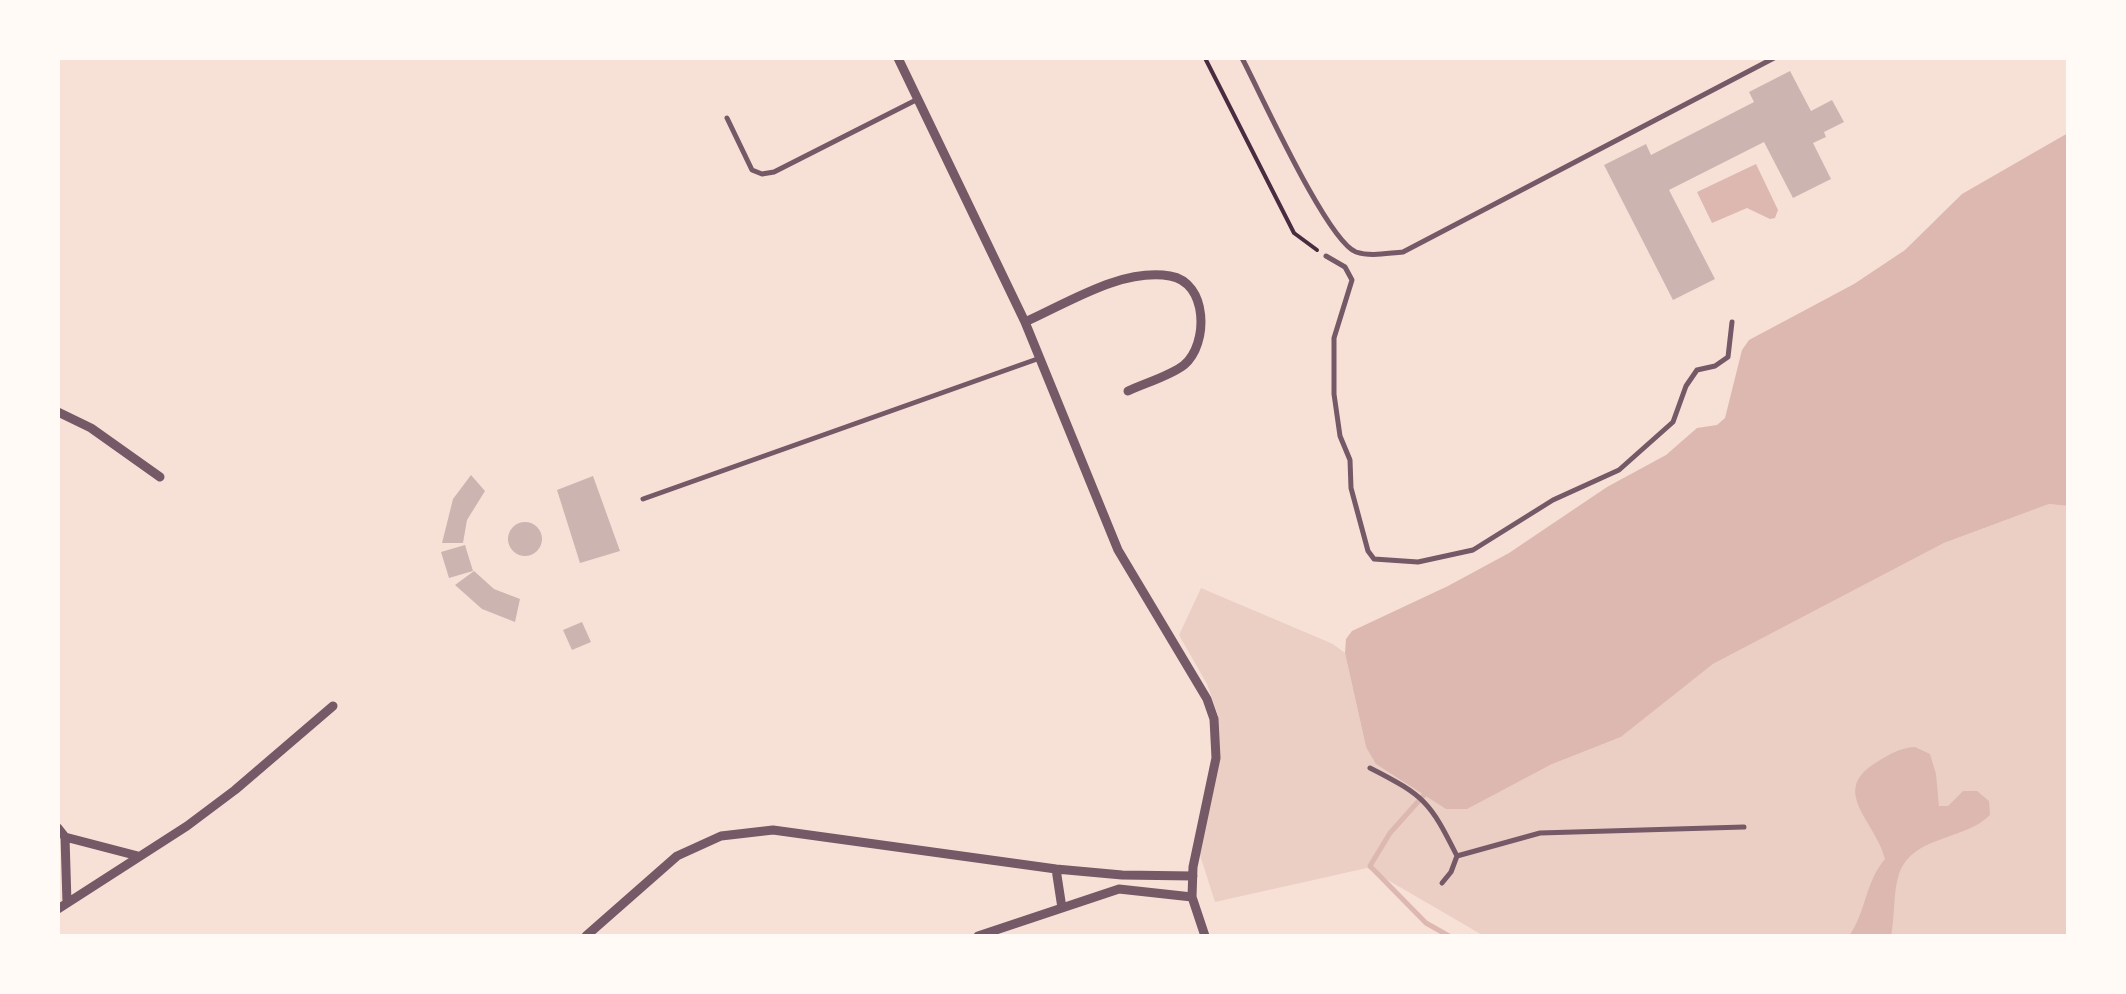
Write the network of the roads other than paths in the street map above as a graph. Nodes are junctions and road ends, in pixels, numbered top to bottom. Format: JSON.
{"nodes":[{"id":1,"x":898,"y":58,"type":"edge"},
{"id":2,"x":1242,"y":58,"type":"edge"},
{"id":3,"x":1774,"y":58,"type":"edge"},
{"id":4,"x":918,"y":99,"type":"junction"},
{"id":5,"x":727,"y":118,"type":"dead end"},
{"id":6,"x":1326,"y":256,"type":"road end"},
{"id":7,"x":1024,"y":322,"type":"junction"},
{"id":8,"x":1732,"y":322,"type":"dead end"},
{"id":9,"x":1040,"y":358,"type":"junction"},
{"id":10,"x":1128,"y":391,"type":"dead end"},
{"id":11,"x":58,"y":412,"type":"edge"},
{"id":12,"x":160,"y":477,"type":"dead end"},
{"id":13,"x":643,"y":500,"type":"dead end"},
{"id":14,"x":333,"y":706,"type":"dead end"},
{"id":15,"x":1370,"y":768,"type":"dead end"},
{"id":16,"x":1744,"y":827,"type":"dead end"},
{"id":17,"x":61,"y":832,"type":"edge"},
{"id":18,"x":138,"y":856,"type":"junction"},
{"id":19,"x":1457,"y":856,"type":"junction"},
{"id":20,"x":1056,"y":869,"type":"junction"},
{"id":21,"x":1122,"y":875,"type":"junction"},
{"id":22,"x":1192,"y":876,"type":"junction"},
{"id":23,"x":1442,"y":883,"type":"dead end"},
{"id":24,"x":1119,"y":889,"type":"junction"},
{"id":25,"x":1192,"y":898,"type":"junction"},
{"id":26,"x":68,"y":903,"type":"junction"},
{"id":27,"x":1062,"y":908,"type":"junction"},
{"id":28,"x":58,"y":909,"type":"edge"},
{"id":29,"x":586,"y":936,"type":"edge"},
{"id":30,"x":978,"y":936,"type":"edge"},
{"id":31,"x":1206,"y":936,"type":"edge"}],
"edges":[{"from":1,"to":4,"type":"street"},
{"from":2,"to":3,"type":"lane"},
{"from":4,"to":5,"type":"lane"},
{"from":4,"to":7,"type":"street"},
{"from":6,"to":8,"type":"lane"},
{"from":7,"to":9,"type":"street"},
{"from":7,"to":10,"type":"street"},
{"from":9,"to":13,"type":"lane"},
{"from":9,"to":22,"type":"street"},
{"from":11,"to":12,"type":"street"},
{"from":14,"to":18,"type":"street"},
{"from":15,"to":19,"type":"lane"},
{"from":16,"to":19,"type":"lane"},
{"from":17,"to":18,"type":"street"},
{"from":17,"to":26,"type":"street"},
{"from":18,"to":26,"type":"street"},
{"from":19,"to":23,"type":"lane"},
{"from":20,"to":21,"type":"street"},
{"from":20,"to":27,"type":"street"},
{"from":20,"to":29,"type":"street"},
{"from":21,"to":22,"type":"street"},
{"from":21,"to":24,"type":"street"},
{"from":22,"to":25,"type":"street"},
{"from":24,"to":25,"type":"street"},
{"from":24,"to":27,"type":"street"},
{"from":25,"to":31,"type":"street"},
{"from":26,"to":28,"type":"street"},
{"from":27,"to":30,"type":"street"}]}
